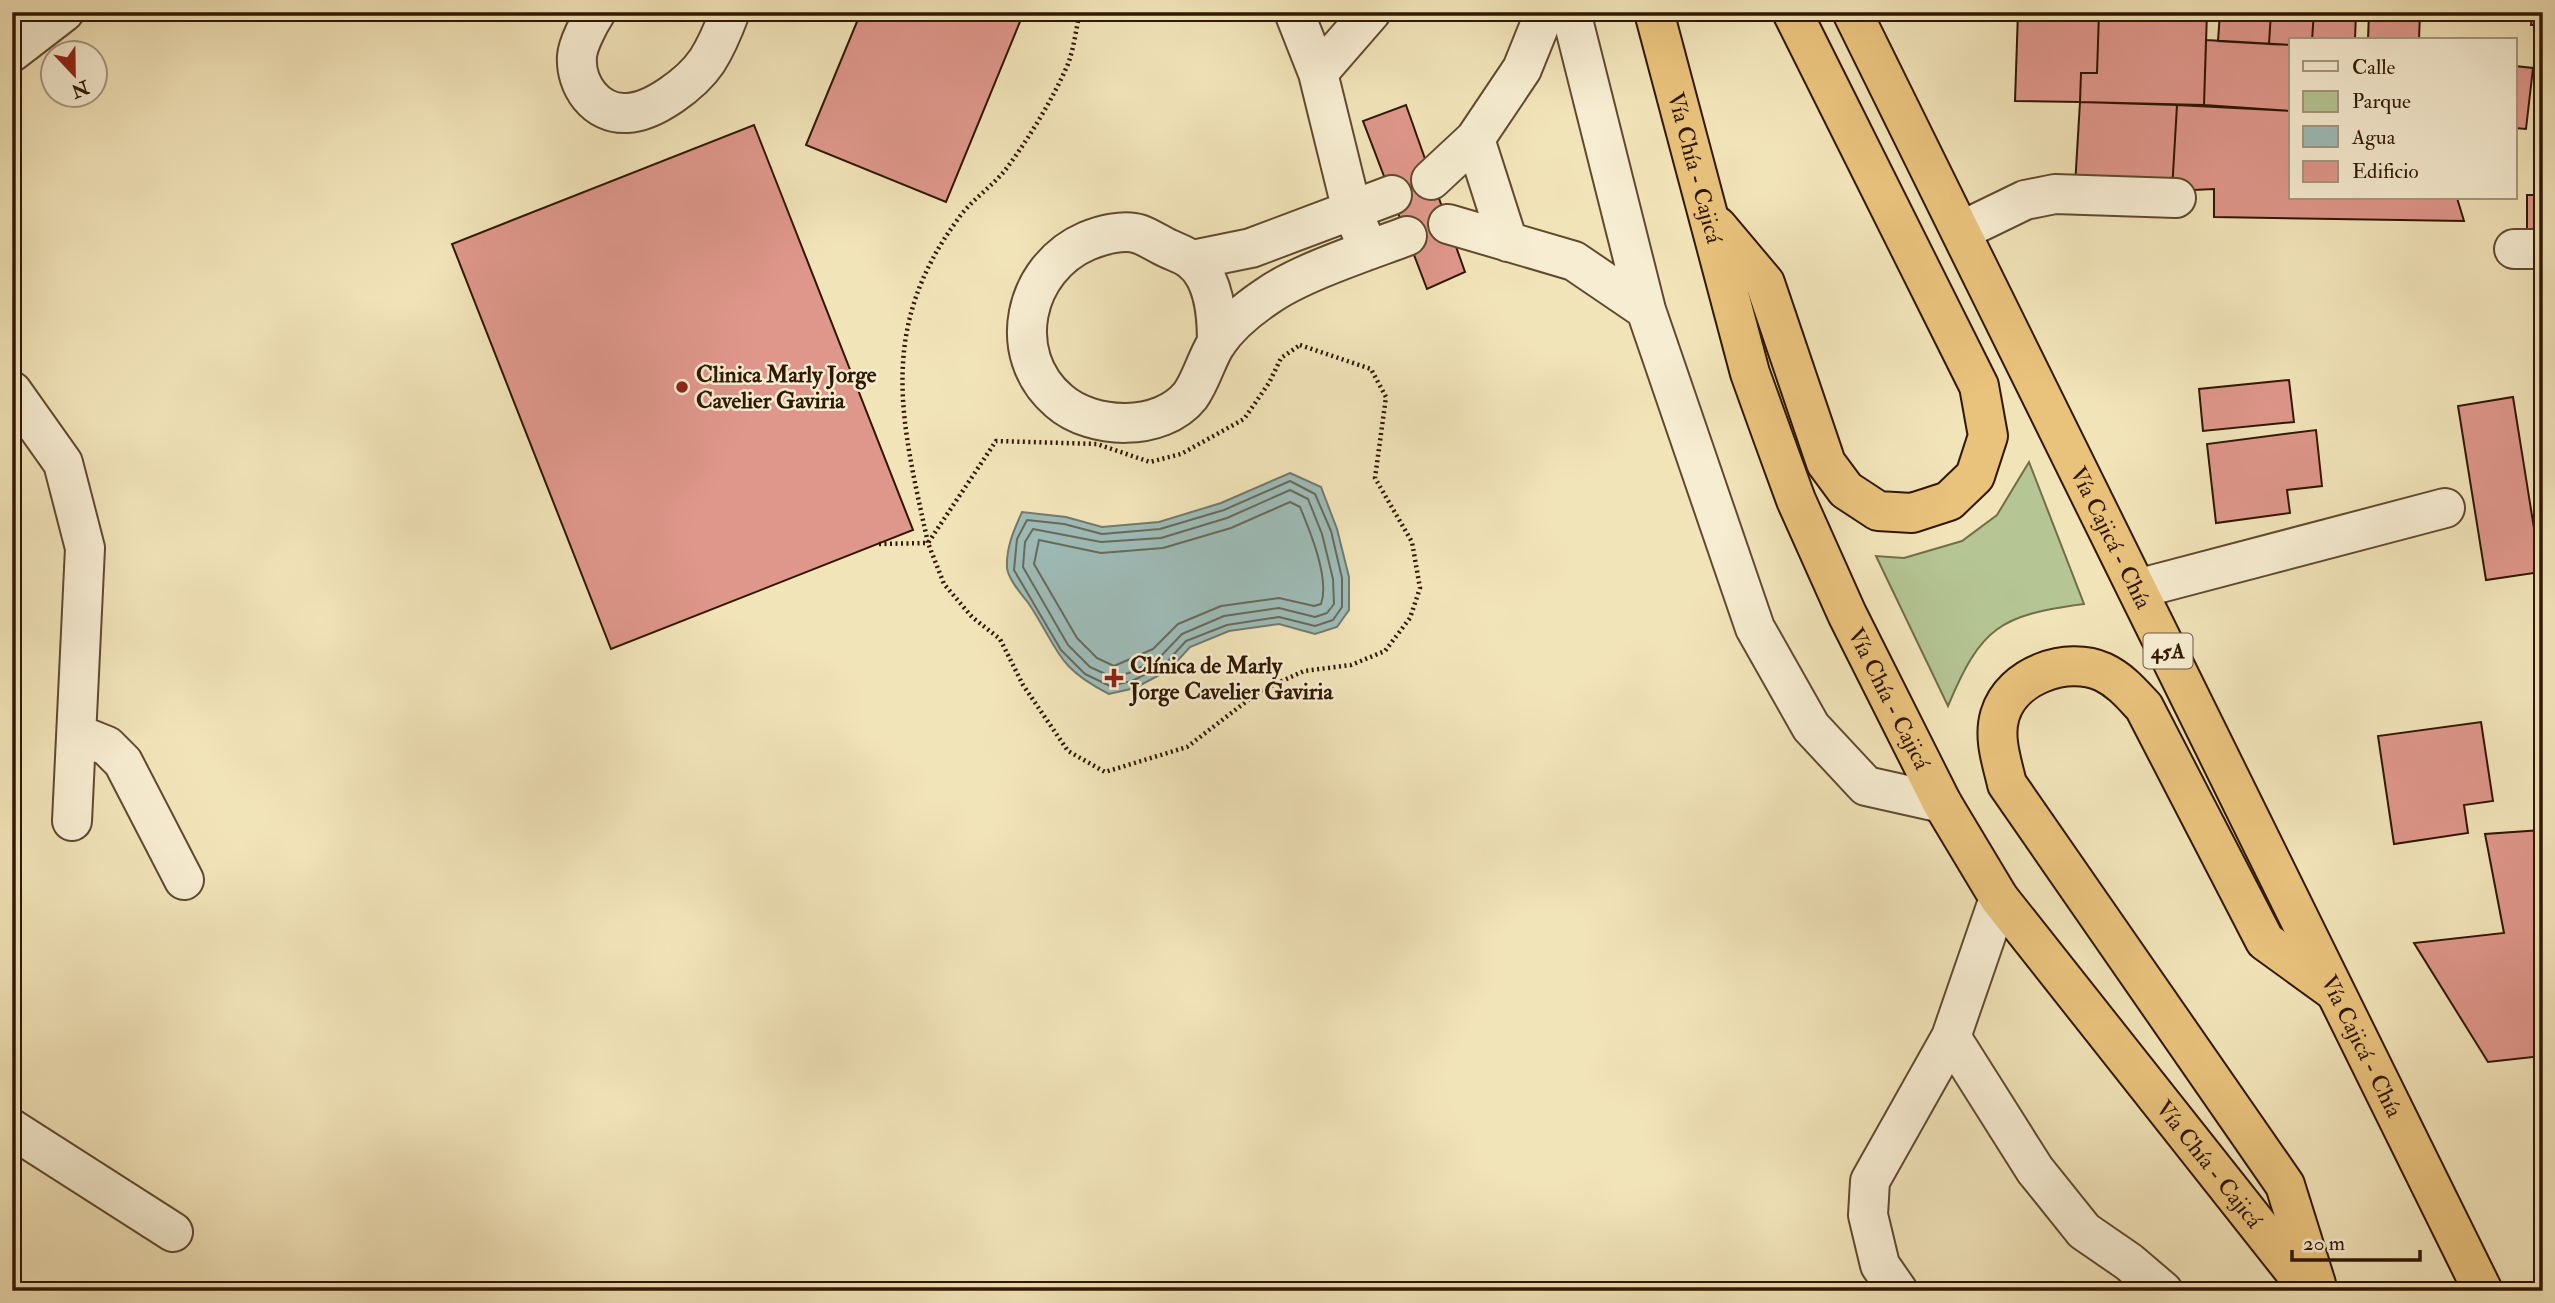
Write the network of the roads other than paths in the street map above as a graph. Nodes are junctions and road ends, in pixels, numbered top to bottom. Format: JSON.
{"nodes":[{"id":1,"x":64,"y":12,"type":"edge"},
{"id":2,"x":596,"y":12,"type":"edge"},
{"id":3,"x":730,"y":12,"type":"edge"},
{"id":4,"x":1294,"y":12,"type":"edge"},
{"id":5,"x":1371,"y":12,"type":"edge"},
{"id":6,"x":1545,"y":12,"type":"edge"},
{"id":7,"x":1571,"y":12,"type":"edge"},
{"id":8,"x":1654,"y":12,"type":"edge"},
{"id":9,"x":1792,"y":12,"type":"edge"},
{"id":10,"x":1852,"y":12,"type":"edge"},
{"id":11,"x":12,"y":52,"type":"edge"},
{"id":12,"x":1318,"y":73,"type":"junction"},
{"id":13,"x":1475,"y":139,"type":"junction"},
{"id":14,"x":1430,"y":180,"type":"dead end"},
{"id":15,"x":1392,"y":195,"type":"dead end"},
{"id":16,"x":2176,"y":198,"type":"dead end"},
{"id":17,"x":1352,"y":212,"type":"junction"},
{"id":18,"x":1709,"y":216,"type":"junction"},
{"id":19,"x":1448,"y":223,"type":"dead end"},
{"id":20,"x":1961,"y":232,"type":"junction"},
{"id":21,"x":1407,"y":236,"type":"dead end"},
{"id":22,"x":1508,"y":242,"type":"junction"},
{"id":23,"x":1369,"y":250,"type":"junction"},
{"id":24,"x":1192,"y":260,"type":"junction"},
{"id":25,"x":1646,"y":310,"type":"junction"},
{"id":26,"x":1217,"y":343,"type":"junction"},
{"id":27,"x":12,"y":391,"type":"edge"},
{"id":28,"x":2445,"y":508,"type":"dead end"},
{"id":29,"x":2137,"y":589,"type":"junction"},
{"id":30,"x":77,"y":734,"type":"junction"},
{"id":31,"x":1942,"y":803,"type":"junction"},
{"id":32,"x":72,"y":821,"type":"dead end"},
{"id":33,"x":184,"y":880,"type":"dead end"},
{"id":34,"x":1999,"y":898,"type":"junction"},
{"id":35,"x":2339,"y":995,"type":"junction"},
{"id":36,"x":1951,"y":1037,"type":"junction"},
{"id":37,"x":12,"y":1129,"type":"edge"},
{"id":38,"x":173,"y":1232,"type":"dead end"},
{"id":39,"x":1898,"y":1291,"type":"edge"},
{"id":40,"x":2163,"y":1291,"type":"edge"},
{"id":41,"x":2310,"y":1291,"type":"edge"},
{"id":42,"x":2318,"y":1291,"type":"edge"},
{"id":43,"x":2483,"y":1291,"type":"edge"}],
"edges":[{"from":1,"to":11,"type":"lane"},
{"from":2,"to":3,"type":"lane"},
{"from":4,"to":12,"type":"lane"},
{"from":5,"to":12,"type":"lane"},
{"from":6,"to":13,"type":"lane"},
{"from":7,"to":25,"type":"lane"},
{"from":8,"to":18,"type":"highway","name":"Vía Chía - Cajicá"},
{"from":9,"to":18,"type":"highway"},
{"from":10,"to":20,"type":"highway","name":"Vía Cajicá - Chía","number":"45A"},
{"from":12,"to":17,"type":"lane"},
{"from":13,"to":14,"type":"lane"},
{"from":13,"to":22,"type":"lane"},
{"from":15,"to":17,"type":"lane"},
{"from":16,"to":20,"type":"lane"},
{"from":17,"to":23,"type":"lane"},
{"from":17,"to":24,"type":"lane"},
{"from":18,"to":31,"type":"highway","name":"Vía Chía - Cajicá"},
{"from":19,"to":22,"type":"lane"},
{"from":20,"to":29,"type":"highway","name":"Vía Cajicá - Chía","number":"45A"},
{"from":21,"to":23,"type":"lane"},
{"from":22,"to":25,"type":"lane"},
{"from":23,"to":26,"type":"lane"},
{"from":24,"to":26,"type":"lane"},
{"from":24,"to":26,"type":"lane"},
{"from":25,"to":31,"type":"lane"},
{"from":27,"to":30,"type":"lane"},
{"from":28,"to":29,"type":"lane"},
{"from":29,"to":35,"type":"highway","name":"Vía Cajicá - Chía","number":"45A"},
{"from":30,"to":32,"type":"lane"},
{"from":30,"to":33,"type":"lane"},
{"from":31,"to":34,"type":"highway","name":"Vía Chía - Cajicá"},
{"from":34,"to":36,"type":"lane"},
{"from":34,"to":41,"type":"highway","name":"Vía Chía - Cajicá"},
{"from":35,"to":42,"type":"highway"},
{"from":35,"to":43,"type":"highway","name":"Vía Cajicá - Chía","number":"45A"},
{"from":36,"to":39,"type":"lane"},
{"from":36,"to":40,"type":"lane"},
{"from":37,"to":38,"type":"lane"}]}
